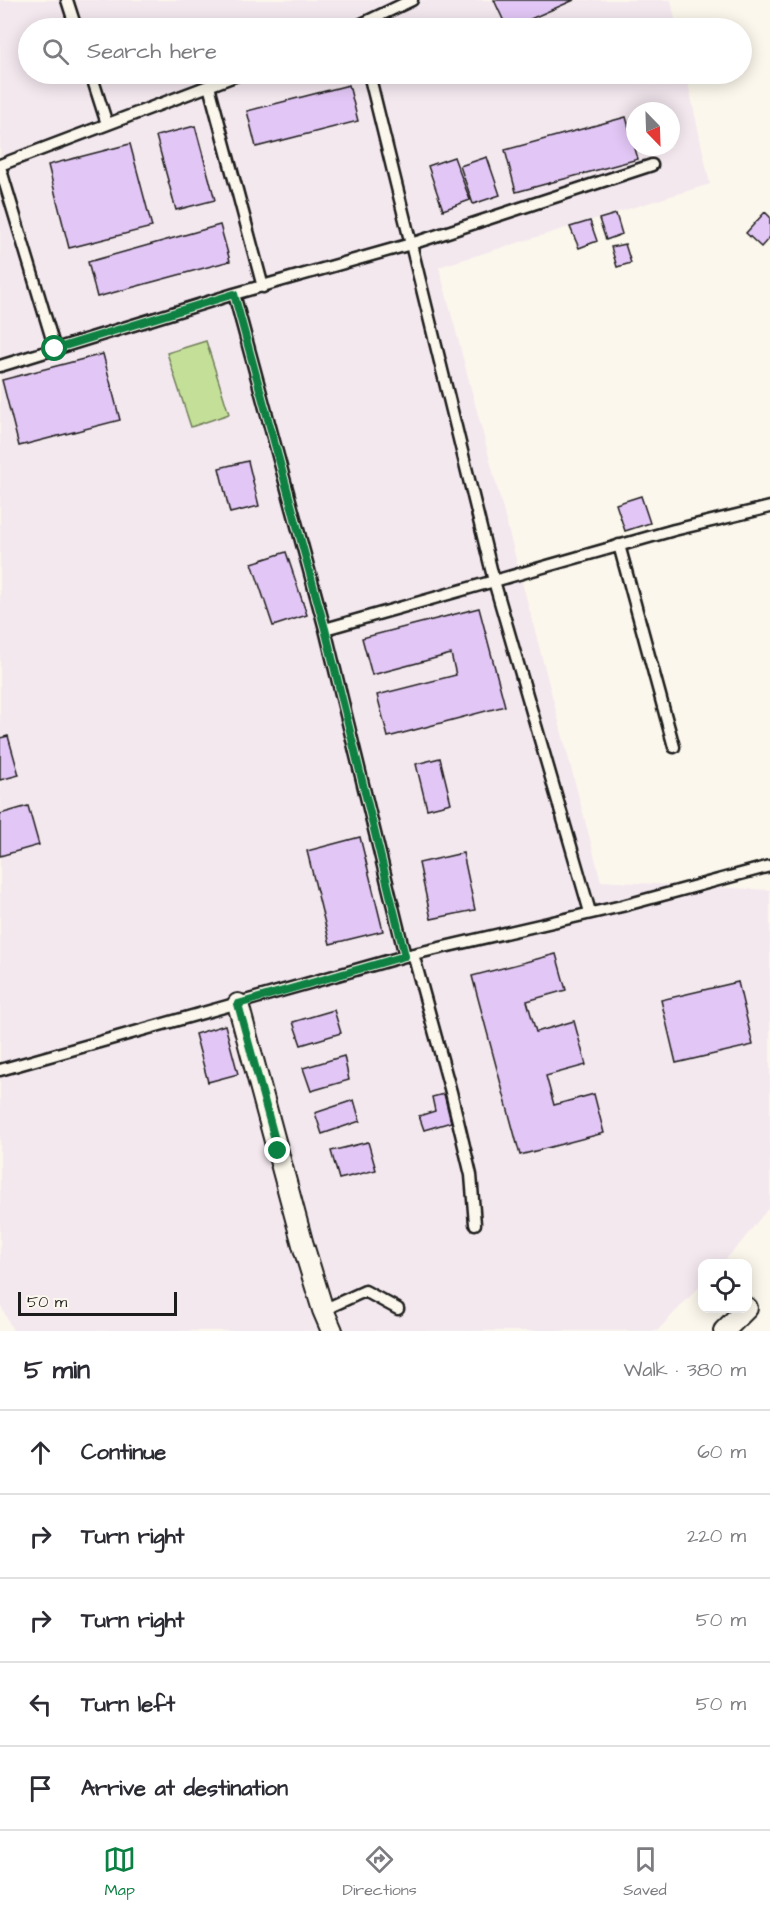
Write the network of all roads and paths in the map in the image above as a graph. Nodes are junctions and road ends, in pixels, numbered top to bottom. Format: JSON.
{"nodes":[{"id":1,"x":67,"y":0,"type":"edge"},
{"id":2,"x":412,"y":0,"type":"edge"},
{"id":3,"x":73,"y":18,"type":"edge"},
{"id":4,"x":376,"y":18,"type":"edge"},
{"id":5,"x":94,"y":84,"type":"edge"},
{"id":6,"x":214,"y":84,"type":"edge"},
{"id":7,"x":371,"y":84,"type":"edge"},
{"id":8,"x":209,"y":86,"type":"junction"},
{"id":9,"x":107,"y":124,"type":"junction"},
{"id":10,"x":652,"y":165,"type":"dead end"},
{"id":11,"x":0,"y":166,"type":"edge"},
{"id":12,"x":411,"y":244,"type":"junction"},
{"id":13,"x":263,"y":286,"type":"junction"},
{"id":14,"x":234,"y":294,"type":"junction"},
{"id":15,"x":55,"y":349,"type":"junction"},
{"id":16,"x":0,"y":366,"type":"edge"},
{"id":17,"x":770,"y":507,"type":"edge"},
{"id":18,"x":619,"y":545,"type":"junction"},
{"id":19,"x":494,"y":581,"type":"junction"},
{"id":20,"x":325,"y":629,"type":"junction"},
{"id":21,"x":674,"y":747,"type":"dead end"},
{"id":22,"x":770,"y":866,"type":"edge"},
{"id":23,"x":590,"y":912,"type":"junction"},
{"id":24,"x":409,"y":955,"type":"junction"},
{"id":25,"x":238,"y":1004,"type":"junction"},
{"id":26,"x":0,"y":1070,"type":"edge"},
{"id":27,"x":475,"y":1224,"type":"dead end"},
{"id":28,"x":398,"y":1309,"type":"dead end"},
{"id":29,"x":323,"y":1310,"type":"junction"},
{"id":30,"x":742,"y":1313,"type":"edge"},
{"id":31,"x":332,"y":1331,"type":"edge"},
{"id":32,"x":724,"y":1331,"type":"edge"}],
"edges":[{"from":1,"to":3,"type":"lane"},
{"from":2,"to":4,"type":"lane"},
{"from":5,"to":9,"type":"lane"},
{"from":6,"to":8,"type":"lane"},
{"from":7,"to":12,"type":"lane"},
{"from":8,"to":9,"type":"lane"},
{"from":8,"to":13,"type":"lane"},
{"from":9,"to":11,"type":"lane"},
{"from":10,"to":12,"type":"lane"},
{"from":11,"to":15,"type":"lane"},
{"from":12,"to":13,"type":"lane"},
{"from":12,"to":19,"type":"lane"},
{"from":13,"to":14,"type":"lane"},
{"from":14,"to":15,"type":"lane"},
{"from":14,"to":20,"type":"lane"},
{"from":15,"to":16,"type":"lane"},
{"from":17,"to":18,"type":"lane"},
{"from":18,"to":19,"type":"lane"},
{"from":18,"to":21,"type":"lane"},
{"from":19,"to":20,"type":"lane"},
{"from":19,"to":23,"type":"lane"},
{"from":20,"to":24,"type":"lane"},
{"from":22,"to":23,"type":"lane"},
{"from":23,"to":24,"type":"lane"},
{"from":24,"to":25,"type":"lane"},
{"from":24,"to":27,"type":"lane"},
{"from":25,"to":26,"type":"lane"},
{"from":25,"to":29,"type":"street"},
{"from":28,"to":29,"type":"lane"},
{"from":29,"to":31,"type":"street"},
{"from":30,"to":32,"type":"street"}]}
